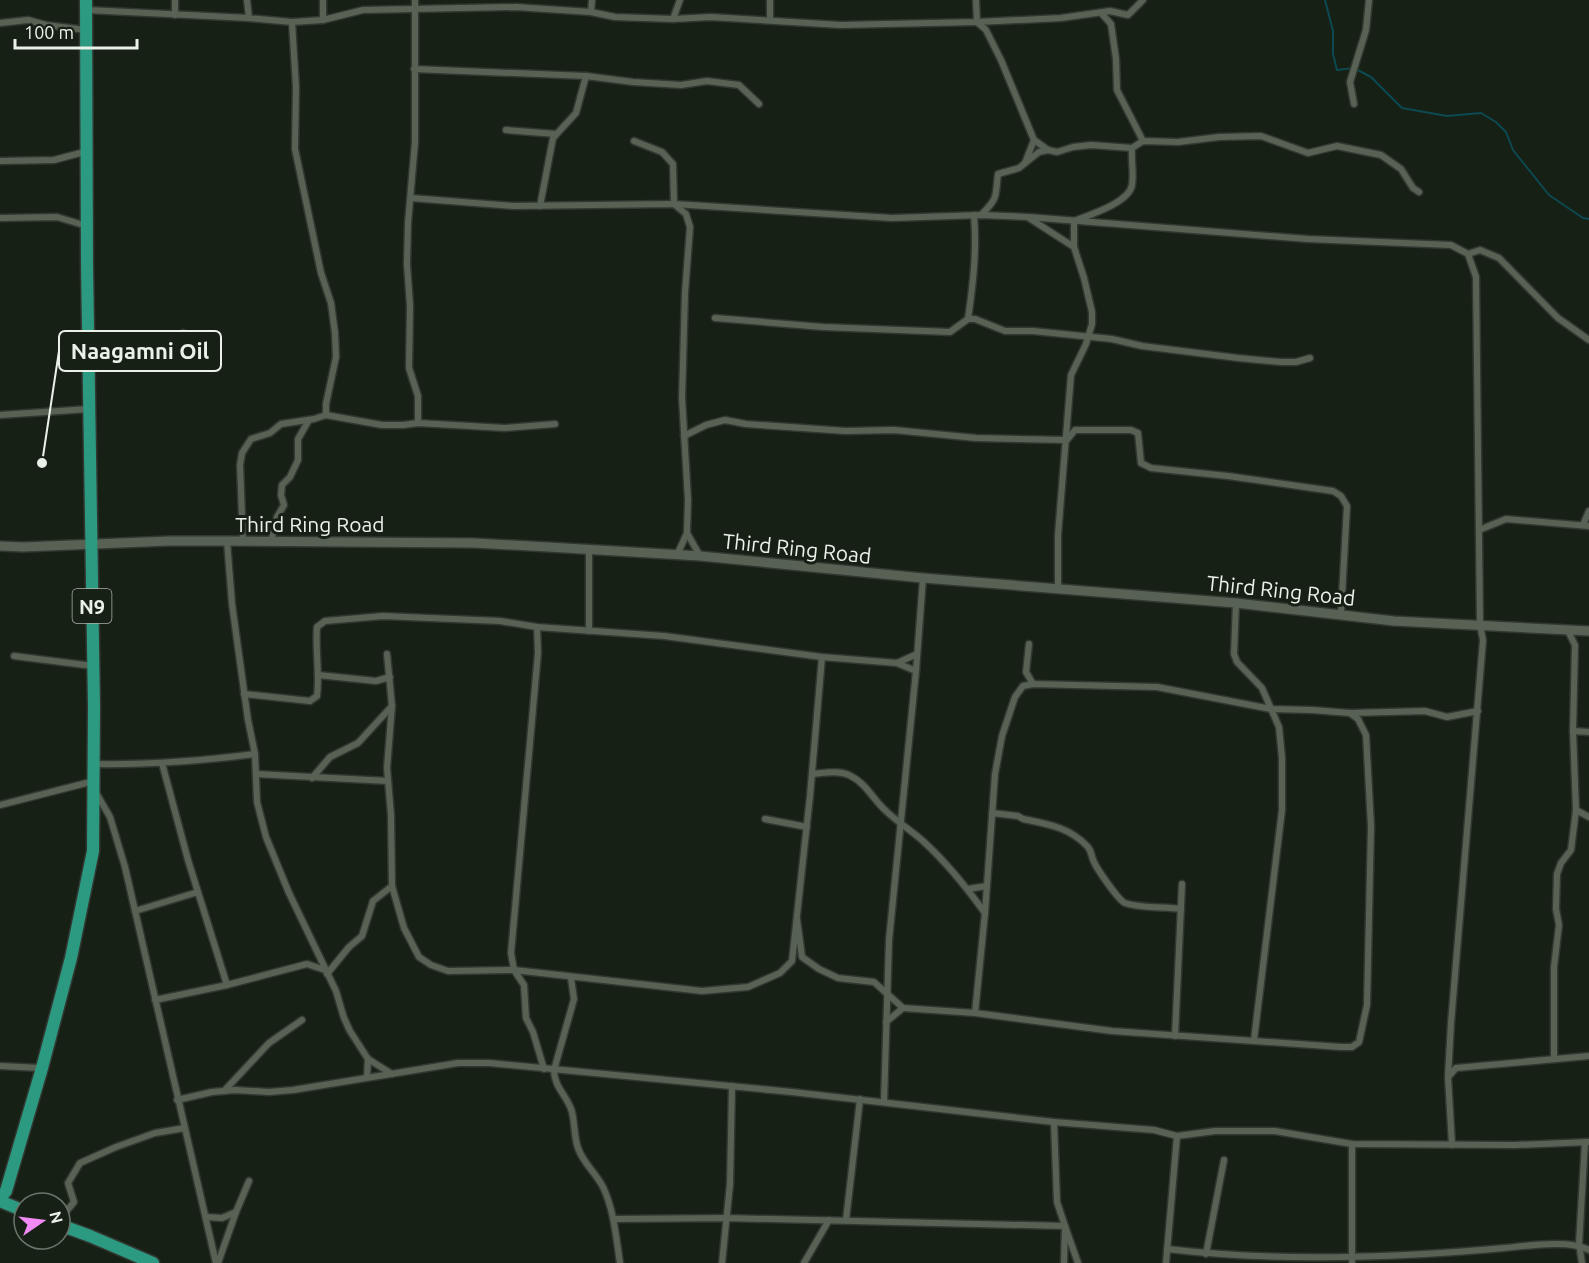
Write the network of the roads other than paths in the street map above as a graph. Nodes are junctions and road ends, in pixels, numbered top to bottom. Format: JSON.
{"nodes":[{"id":1,"x":175,"y":0,"type":"edge"},
{"id":2,"x":247,"y":0,"type":"edge"},
{"id":3,"x":323,"y":0,"type":"edge"},
{"id":4,"x":415,"y":0,"type":"edge"},
{"id":5,"x":475,"y":0,"type":"edge"},
{"id":6,"x":592,"y":0,"type":"edge"},
{"id":7,"x":680,"y":0,"type":"edge"},
{"id":8,"x":770,"y":0,"type":"edge"},
{"id":9,"x":976,"y":0,"type":"edge"},
{"id":10,"x":1143,"y":0,"type":"edge"},
{"id":11,"x":1369,"y":0,"type":"edge"},
{"id":12,"x":516,"y":4,"type":"edge"},
{"id":13,"x":86,"y":5,"type":"edge"},
{"id":14,"x":475,"y":8,"type":"junction"},
{"id":15,"x":414,"y":9,"type":"junction"},
{"id":16,"x":591,"y":12,"type":"junction"},
{"id":17,"x":1102,"y":14,"type":"junction"},
{"id":18,"x":175,"y":15,"type":"junction"},
{"id":19,"x":249,"y":18,"type":"junction"},
{"id":20,"x":673,"y":19,"type":"junction"},
{"id":21,"x":770,"y":19,"type":"junction"},
{"id":22,"x":323,"y":20,"type":"junction"},
{"id":23,"x":292,"y":22,"type":"junction"},
{"id":24,"x":977,"y":22,"type":"junction"},
{"id":25,"x":0,"y":23,"type":"edge"},
{"id":26,"x":87,"y":30,"type":"junction"},
{"id":27,"x":414,"y":69,"type":"junction"},
{"id":28,"x":586,"y":76,"type":"junction"},
{"id":29,"x":759,"y":104,"type":"dead end"},
{"id":30,"x":1354,"y":104,"type":"dead end"},
{"id":31,"x":506,"y":130,"type":"dead end"},
{"id":32,"x":556,"y":134,"type":"junction"},
{"id":33,"x":1034,"y":140,"type":"junction"},
{"id":34,"x":634,"y":141,"type":"dead end"},
{"id":35,"x":1143,"y":141,"type":"junction"},
{"id":36,"x":1132,"y":148,"type":"junction"},
{"id":37,"x":88,"y":150,"type":"junction"},
{"id":38,"x":1048,"y":150,"type":"junction"},
{"id":39,"x":1039,"y":152,"type":"junction"},
{"id":40,"x":0,"y":161,"type":"edge"},
{"id":41,"x":1025,"y":163,"type":"junction"},
{"id":42,"x":1419,"y":192,"type":"dead end"},
{"id":43,"x":411,"y":198,"type":"junction"},
{"id":44,"x":674,"y":204,"type":"junction"},
{"id":45,"x":540,"y":206,"type":"junction"},
{"id":46,"x":977,"y":215,"type":"junction"},
{"id":47,"x":1028,"y":217,"type":"junction"},
{"id":48,"x":0,"y":218,"type":"edge"},
{"id":49,"x":1074,"y":221,"type":"junction"},
{"id":50,"x":87,"y":227,"type":"junction"},
{"id":51,"x":1074,"y":248,"type":"junction"},
{"id":52,"x":1468,"y":255,"type":"junction"},
{"id":53,"x":715,"y":318,"type":"dead end"},
{"id":54,"x":968,"y":319,"type":"junction"},
{"id":55,"x":183,"y":333,"type":"dead end"},
{"id":56,"x":1087,"y":336,"type":"junction"},
{"id":57,"x":1589,"y":340,"type":"edge"},
{"id":58,"x":1310,"y":358,"type":"dead end"},
{"id":59,"x":88,"y":359,"type":"junction"},
{"id":60,"x":89,"y":409,"type":"junction"},
{"id":61,"x":326,"y":415,"type":"junction"},
{"id":62,"x":0,"y":416,"type":"edge"},
{"id":63,"x":309,"y":420,"type":"junction"},
{"id":64,"x":418,"y":423,"type":"junction"},
{"id":65,"x":555,"y":424,"type":"dead end"},
{"id":66,"x":684,"y":436,"type":"junction"},
{"id":67,"x":1067,"y":440,"type":"junction"},
{"id":68,"x":1589,"y":511,"type":"edge"},
{"id":69,"x":1586,"y":526,"type":"edge"},
{"id":70,"x":1479,"y":530,"type":"junction"},
{"id":71,"x":687,"y":533,"type":"junction"},
{"id":72,"x":227,"y":541,"type":"junction"},
{"id":73,"x":243,"y":542,"type":"junction"},
{"id":74,"x":272,"y":542,"type":"junction"},
{"id":75,"x":91,"y":545,"type":"junction"},
{"id":76,"x":0,"y":546,"type":"edge"},
{"id":77,"x":589,"y":550,"type":"junction"},
{"id":78,"x":677,"y":555,"type":"junction"},
{"id":79,"x":700,"y":556,"type":"junction"},
{"id":80,"x":923,"y":578,"type":"junction"},
{"id":81,"x":1058,"y":589,"type":"junction"},
{"id":82,"x":1236,"y":603,"type":"junction"},
{"id":83,"x":1341,"y":614,"type":"junction"},
{"id":84,"x":1480,"y":625,"type":"junction"},
{"id":85,"x":537,"y":627,"type":"junction"},
{"id":86,"x":589,"y":631,"type":"junction"},
{"id":87,"x":1568,"y":631,"type":"junction"},
{"id":88,"x":1589,"y":631,"type":"edge"},
{"id":89,"x":1029,"y":644,"type":"dead end"},
{"id":90,"x":387,"y":654,"type":"dead end"},
{"id":91,"x":917,"y":654,"type":"junction"},
{"id":92,"x":14,"y":656,"type":"dead end"},
{"id":93,"x":822,"y":657,"type":"junction"},
{"id":94,"x":897,"y":663,"type":"junction"},
{"id":95,"x":93,"y":666,"type":"junction"},
{"id":96,"x":916,"y":672,"type":"junction"},
{"id":97,"x":318,"y":675,"type":"junction"},
{"id":98,"x":390,"y":677,"type":"junction"},
{"id":99,"x":1033,"y":684,"type":"junction"},
{"id":100,"x":244,"y":694,"type":"junction"},
{"id":101,"x":392,"y":706,"type":"junction"},
{"id":102,"x":1271,"y":709,"type":"junction"},
{"id":103,"x":1478,"y":711,"type":"junction"},
{"id":104,"x":1350,"y":713,"type":"junction"},
{"id":105,"x":1573,"y":731,"type":"junction"},
{"id":106,"x":1589,"y":732,"type":"edge"},
{"id":107,"x":255,"y":754,"type":"junction"},
{"id":108,"x":162,"y":763,"type":"junction"},
{"id":109,"x":94,"y":764,"type":"junction"},
{"id":110,"x":256,"y":774,"type":"junction"},
{"id":111,"x":812,"y":774,"type":"junction"},
{"id":112,"x":312,"y":778,"type":"junction"},
{"id":113,"x":388,"y":781,"type":"junction"},
{"id":114,"x":94,"y":786,"type":"junction"},
{"id":115,"x":0,"y":805,"type":"edge"},
{"id":116,"x":1576,"y":810,"type":"junction"},
{"id":117,"x":992,"y":813,"type":"junction"},
{"id":118,"x":1589,"y":817,"type":"edge"},
{"id":119,"x":765,"y":819,"type":"dead end"},
{"id":120,"x":902,"y":823,"type":"junction"},
{"id":121,"x":807,"y":827,"type":"junction"},
{"id":122,"x":1182,"y":884,"type":"dead end"},
{"id":123,"x":987,"y":885,"type":"junction"},
{"id":124,"x":392,"y":886,"type":"junction"},
{"id":125,"x":968,"y":890,"type":"junction"},
{"id":126,"x":198,"y":892,"type":"junction"},
{"id":127,"x":1181,"y":909,"type":"junction"},
{"id":128,"x":135,"y":911,"type":"junction"},
{"id":129,"x":985,"y":914,"type":"junction"},
{"id":130,"x":797,"y":919,"type":"junction"},
{"id":131,"x":317,"y":954,"type":"junction"},
{"id":132,"x":308,"y":964,"type":"junction"},
{"id":133,"x":514,"y":970,"type":"junction"},
{"id":134,"x":326,"y":972,"type":"junction"},
{"id":135,"x":571,"y":978,"type":"junction"},
{"id":136,"x":227,"y":985,"type":"junction"},
{"id":137,"x":887,"y":996,"type":"junction"},
{"id":138,"x":155,"y":1000,"type":"junction"},
{"id":139,"x":903,"y":1008,"type":"junction"},
{"id":140,"x":975,"y":1013,"type":"junction"},
{"id":141,"x":302,"y":1020,"type":"dead end"},
{"id":142,"x":886,"y":1022,"type":"junction"},
{"id":143,"x":1175,"y":1036,"type":"junction"},
{"id":144,"x":1254,"y":1040,"type":"junction"},
{"id":145,"x":1589,"y":1056,"type":"edge"},
{"id":146,"x":368,"y":1059,"type":"junction"},
{"id":147,"x":1554,"y":1059,"type":"junction"},
{"id":148,"x":0,"y":1066,"type":"edge"},
{"id":149,"x":42,"y":1068,"type":"junction"},
{"id":150,"x":544,"y":1069,"type":"junction"},
{"id":151,"x":554,"y":1071,"type":"junction"},
{"id":152,"x":392,"y":1074,"type":"junction"},
{"id":153,"x":367,"y":1077,"type":"junction"},
{"id":154,"x":1448,"y":1077,"type":"junction"},
{"id":155,"x":732,"y":1086,"type":"junction"},
{"id":156,"x":224,"y":1091,"type":"junction"},
{"id":157,"x":860,"y":1099,"type":"junction"},
{"id":158,"x":177,"y":1100,"type":"junction"},
{"id":159,"x":884,"y":1102,"type":"junction"},
{"id":160,"x":1054,"y":1122,"type":"junction"},
{"id":161,"x":185,"y":1128,"type":"junction"},
{"id":162,"x":1177,"y":1136,"type":"junction"},
{"id":163,"x":1587,"y":1142,"type":"edge"},
{"id":164,"x":1352,"y":1144,"type":"junction"},
{"id":165,"x":1452,"y":1145,"type":"junction"},
{"id":166,"x":1224,"y":1160,"type":"dead end"},
{"id":167,"x":249,"y":1181,"type":"dead end"},
{"id":168,"x":71,"y":1191,"type":"edge"},
{"id":169,"x":0,"y":1199,"type":"edge"},
{"id":170,"x":236,"y":1212,"type":"junction"},
{"id":171,"x":206,"y":1217,"type":"junction"},
{"id":172,"x":726,"y":1218,"type":"junction"},
{"id":173,"x":614,"y":1219,"type":"junction"},
{"id":174,"x":829,"y":1220,"type":"junction"},
{"id":175,"x":846,"y":1220,"type":"junction"},
{"id":176,"x":1065,"y":1226,"type":"junction"},
{"id":177,"x":72,"y":1229,"type":"edge"},
{"id":178,"x":1580,"y":1244,"type":"junction"},
{"id":179,"x":1167,"y":1250,"type":"junction"},
{"id":180,"x":1589,"y":1250,"type":"edge"},
{"id":181,"x":1206,"y":1254,"type":"junction"},
{"id":182,"x":1434,"y":1254,"type":"junction"},
{"id":183,"x":1280,"y":1255,"type":"junction"},
{"id":184,"x":1352,"y":1260,"type":"edge"},
{"id":185,"x":153,"y":1263,"type":"edge"},
{"id":186,"x":217,"y":1263,"type":"edge"},
{"id":187,"x":620,"y":1263,"type":"edge"},
{"id":188,"x":722,"y":1263,"type":"edge"},
{"id":189,"x":804,"y":1263,"type":"edge"},
{"id":190,"x":1064,"y":1263,"type":"edge"},
{"id":191,"x":1078,"y":1263,"type":"edge"},
{"id":192,"x":1166,"y":1263,"type":"edge"},
{"id":193,"x":1281,"y":1263,"type":"edge"},
{"id":194,"x":1434,"y":1263,"type":"edge"},
{"id":195,"x":1582,"y":1263,"type":"edge"}],
"edges":[{"from":1,"to":18,"type":"street"},
{"from":2,"to":19,"type":"street"},
{"from":3,"to":22,"type":"street"},
{"from":4,"to":15,"type":"street"},
{"from":5,"to":14,"type":"street"},
{"from":6,"to":16,"type":"street"},
{"from":7,"to":20,"type":"street"},
{"from":8,"to":21,"type":"street"},
{"from":9,"to":24,"type":"street"},
{"from":10,"to":17,"type":"street"},
{"from":11,"to":30,"type":"street"},
{"from":12,"to":14,"type":"street"},
{"from":12,"to":16,"type":"street"},
{"from":13,"to":18,"type":"street"},
{"from":13,"to":26,"type":"highway","number":"N9"},
{"from":14,"to":15,"type":"street"},
{"from":15,"to":22,"type":"street"},
{"from":15,"to":27,"type":"street"},
{"from":16,"to":20,"type":"street"},
{"from":17,"to":24,"type":"street"},
{"from":17,"to":35,"type":"street"},
{"from":18,"to":19,"type":"street"},
{"from":19,"to":23,"type":"street"},
{"from":20,"to":21,"type":"street"},
{"from":21,"to":24,"type":"street"},
{"from":22,"to":23,"type":"street"},
{"from":23,"to":61,"type":"street"},
{"from":24,"to":33,"type":"street"},
{"from":25,"to":26,"type":"street"},
{"from":26,"to":37,"type":"highway","number":"N9"},
{"from":27,"to":28,"type":"street"},
{"from":27,"to":43,"type":"street"},
{"from":28,"to":29,"type":"street"},
{"from":28,"to":32,"type":"street"},
{"from":31,"to":32,"type":"street"},
{"from":32,"to":45,"type":"street"},
{"from":33,"to":38,"type":"street"},
{"from":33,"to":39,"type":"street"},
{"from":33,"to":41,"type":"street"},
{"from":34,"to":44,"type":"street"},
{"from":35,"to":36,"type":"street"},
{"from":35,"to":42,"type":"street"},
{"from":36,"to":38,"type":"street"},
{"from":36,"to":49,"type":"street"},
{"from":37,"to":40,"type":"street"},
{"from":37,"to":50,"type":"highway","number":"N9"},
{"from":38,"to":39,"type":"street"},
{"from":39,"to":41,"type":"street"},
{"from":41,"to":46,"type":"street"},
{"from":43,"to":45,"type":"street"},
{"from":43,"to":64,"type":"street"},
{"from":44,"to":45,"type":"street"},
{"from":44,"to":46,"type":"street"},
{"from":44,"to":66,"type":"street"},
{"from":46,"to":47,"type":"street"},
{"from":46,"to":54,"type":"street"},
{"from":47,"to":49,"type":"street"},
{"from":47,"to":51,"type":"street"},
{"from":48,"to":50,"type":"street"},
{"from":49,"to":51,"type":"street"},
{"from":49,"to":52,"type":"street"},
{"from":50,"to":59,"type":"highway","number":"N9"},
{"from":51,"to":56,"type":"street"},
{"from":52,"to":57,"type":"street"},
{"from":52,"to":70,"type":"street"},
{"from":53,"to":54,"type":"street"},
{"from":54,"to":56,"type":"street"},
{"from":55,"to":59,"type":"street"},
{"from":56,"to":58,"type":"street"},
{"from":56,"to":67,"type":"street"},
{"from":59,"to":60,"type":"highway","number":"N9"},
{"from":60,"to":62,"type":"street"},
{"from":60,"to":75,"type":"highway","number":"N9"},
{"from":61,"to":63,"type":"street"},
{"from":61,"to":64,"type":"street"},
{"from":63,"to":73,"type":"street"},
{"from":63,"to":74,"type":"street"},
{"from":64,"to":65,"type":"street"},
{"from":66,"to":67,"type":"street"},
{"from":66,"to":71,"type":"street"},
{"from":67,"to":81,"type":"street"},
{"from":67,"to":83,"type":"street"},
{"from":68,"to":69,"type":"street"},
{"from":69,"to":70,"type":"street"},
{"from":70,"to":84,"type":"street"},
{"from":71,"to":78,"type":"street"},
{"from":71,"to":79,"type":"street"},
{"from":72,"to":73,"type":"street","name":"Third Ring Road"},
{"from":72,"to":75,"type":"street","name":"Third Ring Road"},
{"from":72,"to":100,"type":"street"},
{"from":73,"to":74,"type":"street","name":"Third Ring Road"},
{"from":74,"to":77,"type":"street","name":"Third Ring Road"},
{"from":75,"to":76,"type":"street","name":"Third Ring Road"},
{"from":75,"to":95,"type":"highway","number":"N9"},
{"from":77,"to":78,"type":"street","name":"Third Ring Road"},
{"from":77,"to":86,"type":"street"},
{"from":78,"to":79,"type":"street","name":"Third Ring Road"},
{"from":79,"to":80,"type":"street","name":"Third Ring Road"},
{"from":80,"to":81,"type":"street","name":"Third Ring Road"},
{"from":80,"to":91,"type":"street"},
{"from":81,"to":82,"type":"street","name":"Third Ring Road"},
{"from":82,"to":83,"type":"street","name":"Third Ring Road"},
{"from":82,"to":102,"type":"street"},
{"from":83,"to":84,"type":"street","name":"Third Ring Road"},
{"from":84,"to":87,"type":"street","name":"Third Ring Road"},
{"from":84,"to":103,"type":"street"},
{"from":85,"to":86,"type":"street"},
{"from":85,"to":97,"type":"street"},
{"from":85,"to":133,"type":"street"},
{"from":86,"to":93,"type":"street"},
{"from":87,"to":88,"type":"street","name":"Third Ring Road"},
{"from":87,"to":105,"type":"street"},
{"from":89,"to":99,"type":"street"},
{"from":90,"to":98,"type":"street"},
{"from":91,"to":94,"type":"street"},
{"from":91,"to":96,"type":"street"},
{"from":92,"to":95,"type":"street"},
{"from":93,"to":94,"type":"street"},
{"from":93,"to":111,"type":"street"},
{"from":94,"to":96,"type":"street"},
{"from":95,"to":109,"type":"highway","number":"N9"},
{"from":96,"to":120,"type":"street"},
{"from":97,"to":98,"type":"street"},
{"from":97,"to":100,"type":"street"},
{"from":98,"to":101,"type":"street"},
{"from":99,"to":102,"type":"street"},
{"from":99,"to":117,"type":"street"},
{"from":100,"to":107,"type":"street"},
{"from":101,"to":112,"type":"street"},
{"from":101,"to":113,"type":"street"},
{"from":102,"to":104,"type":"street"},
{"from":102,"to":144,"type":"street"},
{"from":103,"to":104,"type":"street"},
{"from":103,"to":154,"type":"street"},
{"from":104,"to":144,"type":"street"},
{"from":105,"to":106,"type":"street"},
{"from":105,"to":116,"type":"street"},
{"from":107,"to":108,"type":"street"},
{"from":107,"to":110,"type":"street"},
{"from":108,"to":109,"type":"street"},
{"from":108,"to":126,"type":"street"},
{"from":109,"to":114,"type":"highway","number":"N9"},
{"from":110,"to":112,"type":"street"},
{"from":110,"to":131,"type":"street"},
{"from":111,"to":120,"type":"street"},
{"from":111,"to":121,"type":"street"},
{"from":112,"to":113,"type":"street"},
{"from":113,"to":124,"type":"street"},
{"from":114,"to":115,"type":"street"},
{"from":114,"to":128,"type":"street"},
{"from":114,"to":149,"type":"highway","number":"N9"},
{"from":116,"to":118,"type":"street"},
{"from":116,"to":147,"type":"street"},
{"from":117,"to":123,"type":"street"},
{"from":117,"to":127,"type":"street"},
{"from":119,"to":121,"type":"street"},
{"from":120,"to":125,"type":"street"},
{"from":120,"to":137,"type":"street"},
{"from":121,"to":130,"type":"street"},
{"from":122,"to":127,"type":"street"},
{"from":123,"to":125,"type":"street"},
{"from":123,"to":129,"type":"street"},
{"from":124,"to":133,"type":"street"},
{"from":124,"to":134,"type":"street"},
{"from":125,"to":129,"type":"street"},
{"from":126,"to":128,"type":"street"},
{"from":126,"to":136,"type":"street"},
{"from":127,"to":143,"type":"street"},
{"from":128,"to":138,"type":"street"},
{"from":129,"to":140,"type":"street"},
{"from":130,"to":135,"type":"street"},
{"from":130,"to":137,"type":"street"},
{"from":131,"to":132,"type":"street"},
{"from":131,"to":134,"type":"street"},
{"from":132,"to":134,"type":"street"},
{"from":132,"to":136,"type":"street"},
{"from":133,"to":135,"type":"street"},
{"from":133,"to":150,"type":"street"},
{"from":134,"to":146,"type":"street"},
{"from":135,"to":151,"type":"street"},
{"from":136,"to":138,"type":"street"},
{"from":137,"to":139,"type":"street"},
{"from":137,"to":142,"type":"street"},
{"from":138,"to":158,"type":"street"},
{"from":139,"to":140,"type":"street"},
{"from":139,"to":142,"type":"street"},
{"from":140,"to":143,"type":"street"},
{"from":141,"to":156,"type":"street"},
{"from":142,"to":159,"type":"street"},
{"from":143,"to":144,"type":"street"},
{"from":145,"to":147,"type":"street"},
{"from":146,"to":152,"type":"street"},
{"from":146,"to":153,"type":"street"},
{"from":147,"to":154,"type":"street"},
{"from":148,"to":149,"type":"street"},
{"from":149,"to":169,"type":"highway","number":"N9"},
{"from":150,"to":151,"type":"street"},
{"from":150,"to":152,"type":"street"},
{"from":151,"to":155,"type":"street"},
{"from":151,"to":173,"type":"street"},
{"from":152,"to":153,"type":"street"},
{"from":153,"to":156,"type":"street"},
{"from":154,"to":165,"type":"street"},
{"from":155,"to":157,"type":"street"},
{"from":155,"to":172,"type":"street"},
{"from":156,"to":158,"type":"street"},
{"from":157,"to":159,"type":"street"},
{"from":157,"to":175,"type":"street"},
{"from":158,"to":161,"type":"street"},
{"from":159,"to":160,"type":"street"},
{"from":160,"to":162,"type":"street"},
{"from":160,"to":176,"type":"street"},
{"from":161,"to":168,"type":"street"},
{"from":161,"to":171,"type":"street"},
{"from":162,"to":164,"type":"street"},
{"from":162,"to":179,"type":"street"},
{"from":163,"to":165,"type":"street"},
{"from":163,"to":178,"type":"street"},
{"from":164,"to":165,"type":"street"},
{"from":164,"to":184,"type":"street"},
{"from":166,"to":181,"type":"street"},
{"from":167,"to":170,"type":"street"},
{"from":170,"to":171,"type":"street"},
{"from":170,"to":186,"type":"street"},
{"from":171,"to":186,"type":"street"},
{"from":172,"to":173,"type":"street"},
{"from":172,"to":174,"type":"street"},
{"from":172,"to":188,"type":"street"},
{"from":173,"to":187,"type":"street"},
{"from":174,"to":175,"type":"street"},
{"from":174,"to":189,"type":"street"},
{"from":175,"to":176,"type":"street"},
{"from":176,"to":190,"type":"street"},
{"from":176,"to":191,"type":"street"},
{"from":177,"to":185,"type":"highway"},
{"from":178,"to":180,"type":"street"},
{"from":178,"to":182,"type":"street"},
{"from":178,"to":195,"type":"street"},
{"from":179,"to":181,"type":"street"},
{"from":179,"to":192,"type":"street"},
{"from":181,"to":183,"type":"street"},
{"from":182,"to":184,"type":"street"},
{"from":182,"to":194,"type":"street"},
{"from":183,"to":184,"type":"street"},
{"from":183,"to":193,"type":"street"}]}
